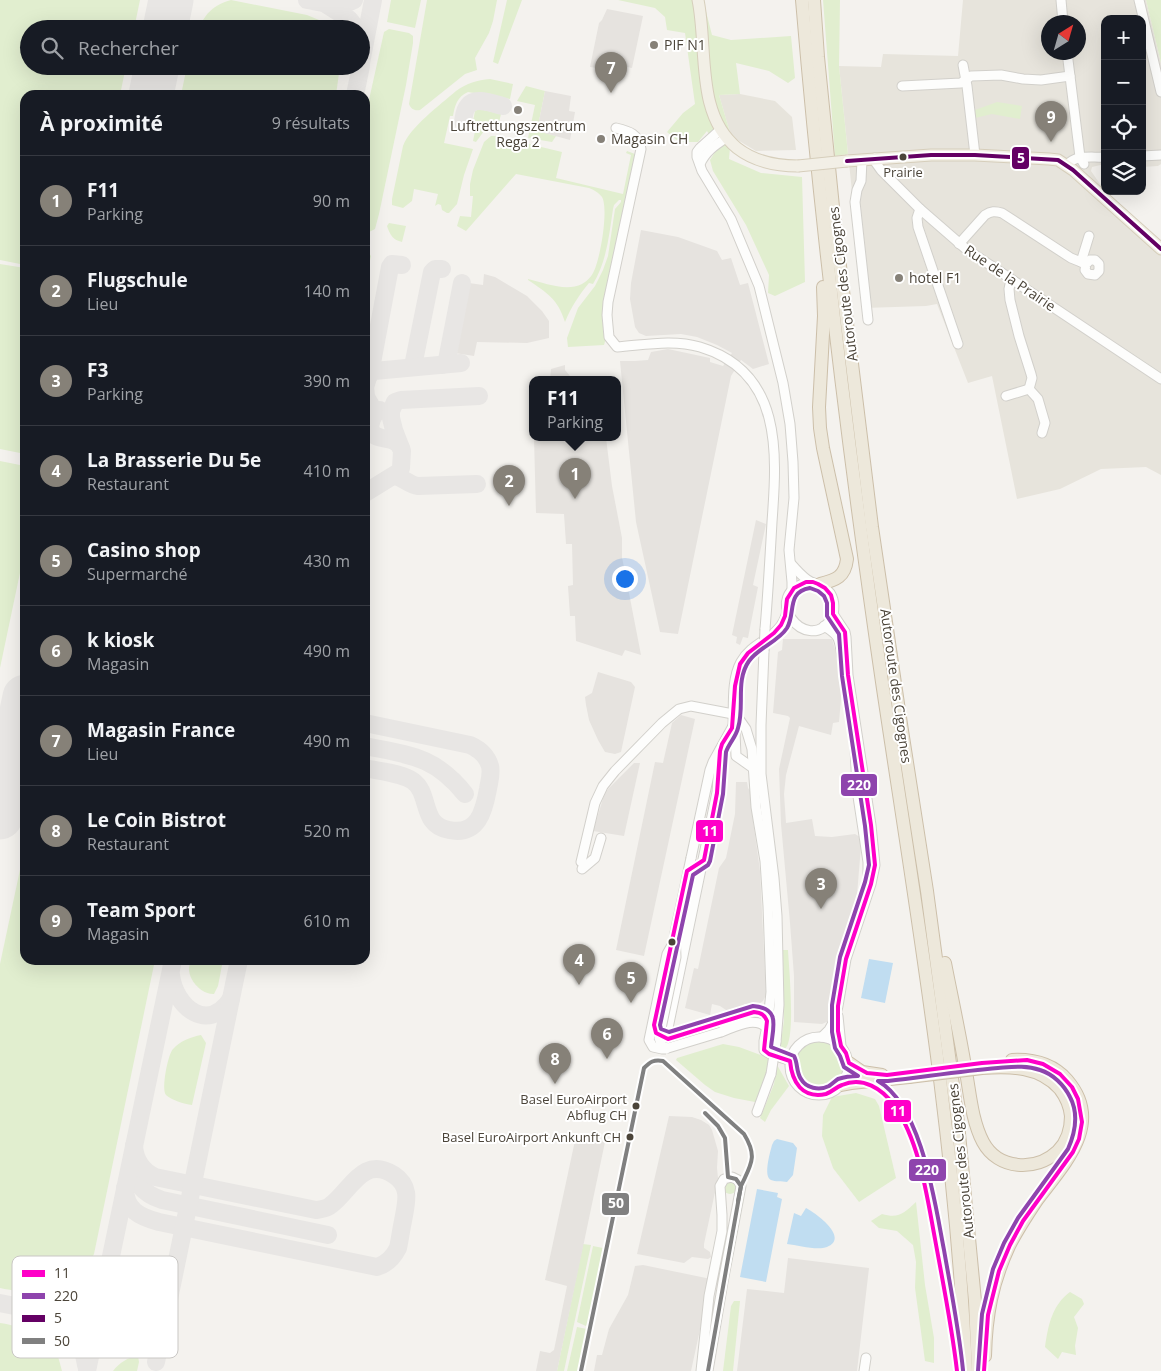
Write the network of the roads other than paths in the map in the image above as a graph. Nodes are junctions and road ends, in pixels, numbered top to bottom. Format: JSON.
{"nodes":[{"id":1,"x":698,"y":0,"type":"edge"},
{"id":2,"x":802,"y":0,"type":"edge"},
{"id":3,"x":814,"y":0,"type":"edge"},
{"id":4,"x":1062,"y":0,"type":"edge"},
{"id":5,"x":1139,"y":0,"type":"edge"},
{"id":6,"x":1063,"y":15,"type":"edge"},
{"id":7,"x":1068,"y":60,"type":"edge"},
{"id":8,"x":963,"y":65,"type":"dead end"},
{"id":9,"x":1070,"y":76,"type":"junction"},
{"id":10,"x":966,"y":80,"type":"junction"},
{"id":11,"x":902,"y":86,"type":"dead end"},
{"id":12,"x":1161,"y":92,"type":"edge"},
{"id":13,"x":616,"y":128,"type":"dead end"},
{"id":14,"x":723,"y":134,"type":"junction"},
{"id":15,"x":1161,"y":154,"type":"edge"},
{"id":16,"x":976,"y":155,"type":"junction"},
{"id":17,"x":1146,"y":156,"type":"edge"},
{"id":18,"x":1101,"y":157,"type":"edge"},
{"id":19,"x":875,"y":158,"type":"junction"},
{"id":20,"x":862,"y":160,"type":"junction"},
{"id":21,"x":1081,"y":165,"type":"junction"},
{"id":22,"x":920,"y":209,"type":"junction"},
{"id":23,"x":1088,"y":236,"type":"dead end"},
{"id":24,"x":959,"y":244,"type":"junction"},
{"id":25,"x":826,"y":250,"type":"junction"},
{"id":26,"x":1161,"y":250,"type":"edge"},
{"id":27,"x":1012,"y":280,"type":"junction"},
{"id":28,"x":868,"y":320,"type":"dead end"},
{"id":29,"x":958,"y":344,"type":"dead end"},
{"id":30,"x":1161,"y":378,"type":"edge"},
{"id":31,"x":1029,"y":389,"type":"junction"},
{"id":32,"x":1006,"y":396,"type":"dead end"},
{"id":33,"x":1042,"y":433,"type":"dead end"},
{"id":34,"x":791,"y":564,"type":"junction"},
{"id":35,"x":816,"y":583,"type":"junction"},
{"id":36,"x":792,"y":591,"type":"junction"},
{"id":37,"x":787,"y":612,"type":"junction"},
{"id":38,"x":833,"y":614,"type":"junction"},
{"id":39,"x":824,"y":626,"type":"junction"},
{"id":40,"x":848,"y":675,"type":"junction"},
{"id":41,"x":733,"y":714,"type":"junction"},
{"id":42,"x":855,"y":724,"type":"junction"},
{"id":43,"x":733,"y":726,"type":"junction"},
{"id":44,"x":720,"y":750,"type":"junction"},
{"id":45,"x":752,"y":768,"type":"junction"},
{"id":46,"x":860,"y":814,"type":"junction"},
{"id":47,"x":871,"y":825,"type":"junction"},
{"id":48,"x":601,"y":838,"type":"dead end"},
{"id":49,"x":704,"y":860,"type":"junction"},
{"id":50,"x":693,"y":862,"type":"junction"},
{"id":51,"x":928,"y":891,"type":"junction"},
{"id":52,"x":865,"y":899,"type":"junction"},
{"id":53,"x":838,"y":1006,"type":"junction"},
{"id":54,"x":768,"y":1024,"type":"junction"},
{"id":55,"x":662,"y":1036,"type":"dead end"},
{"id":56,"x":822,"y":1037,"type":"junction"},
{"id":57,"x":674,"y":1038,"type":"junction"},
{"id":58,"x":841,"y":1046,"type":"junction"},
{"id":59,"x":790,"y":1061,"type":"junction"},
{"id":60,"x":849,"y":1063,"type":"junction"},
{"id":61,"x":982,"y":1066,"type":"junction"},
{"id":62,"x":909,"y":1075,"type":"junction"},
{"id":63,"x":840,"y":1085,"type":"junction"},
{"id":64,"x":757,"y":1112,"type":"dead end"},
{"id":65,"x":866,"y":1358,"type":"dead end"},
{"id":66,"x":701,"y":1371,"type":"edge"},
{"id":67,"x":708,"y":1371,"type":"edge"},
{"id":68,"x":864,"y":1371,"type":"edge"},
{"id":69,"x":966,"y":1371,"type":"edge"},
{"id":70,"x":978,"y":1371,"type":"edge"},
{"id":71,"x":984,"y":1371,"type":"edge"}],
"edges":[{"from":1,"to":14,"type":"main road"},
{"from":2,"to":25,"type":"highway","name":"Autoroute des Cigognes"},
{"from":3,"to":51,"type":"highway","name":"Autoroute des Cigognes"},
{"from":4,"to":6,"type":"street"},
{"from":5,"to":12,"type":"street"},
{"from":7,"to":9,"type":"street"},
{"from":8,"to":10,"type":"street"},
{"from":9,"to":10,"type":"street"},
{"from":9,"to":21,"type":"street"},
{"from":10,"to":11,"type":"street"},
{"from":10,"to":16,"type":"street"},
{"from":13,"to":64,"type":"street","bridge":true},
{"from":14,"to":20,"type":"main road","bridge":true},
{"from":14,"to":34,"type":"street"},
{"from":15,"to":17,"type":"street"},
{"from":16,"to":19,"type":"main road"},
{"from":16,"to":21,"type":"main road"},
{"from":18,"to":21,"type":"street"},
{"from":19,"to":20,"type":"main road"},
{"from":19,"to":22,"type":"street","name":"Rue de la Prairie"},
{"from":20,"to":28,"type":"street"},
{"from":21,"to":26,"type":"main road"},
{"from":22,"to":24,"type":"street","name":"Rue de la Prairie"},
{"from":22,"to":29,"type":"street"},
{"from":23,"to":24,"type":"street"},
{"from":24,"to":27,"type":"street","name":"Rue de la Prairie"},
{"from":25,"to":35,"type":"highway"},
{"from":25,"to":69,"type":"highway","name":"Autoroute des Cigognes"},
{"from":27,"to":30,"type":"street","name":"Rue de la Prairie"},
{"from":27,"to":31,"type":"street"},
{"from":31,"to":32,"type":"street"},
{"from":31,"to":33,"type":"street"},
{"from":34,"to":35,"type":"street"},
{"from":34,"to":36,"type":"street"},
{"from":35,"to":36,"type":"street"},
{"from":35,"to":38,"type":"street"},
{"from":36,"to":37,"type":"street"},
{"from":37,"to":39,"type":"street"},
{"from":37,"to":41,"type":"street"},
{"from":38,"to":39,"type":"street"},
{"from":38,"to":40,"type":"street"},
{"from":39,"to":40,"type":"street"},
{"from":40,"to":42,"type":"street"},
{"from":41,"to":43,"type":"street"},
{"from":41,"to":45,"type":"street"},
{"from":41,"to":48,"type":"street"},
{"from":42,"to":46,"type":"street"},
{"from":42,"to":47,"type":"street"},
{"from":43,"to":44,"type":"street"},
{"from":43,"to":45,"type":"street"},
{"from":44,"to":49,"type":"street"},
{"from":44,"to":50,"type":"street"},
{"from":45,"to":54,"type":"street"},
{"from":46,"to":47,"type":"street"},
{"from":46,"to":52,"type":"street"},
{"from":47,"to":52,"type":"street"},
{"from":49,"to":50,"type":"street"},
{"from":49,"to":57,"type":"street"},
{"from":50,"to":54,"type":"street","bridge":true},
{"from":51,"to":61,"type":"highway"},
{"from":51,"to":70,"type":"highway","name":"Autoroute des Cigognes"},
{"from":52,"to":53,"type":"street"},
{"from":53,"to":56,"type":"street"},
{"from":53,"to":58,"type":"street"},
{"from":54,"to":57,"type":"street"},
{"from":54,"to":59,"type":"street"},
{"from":55,"to":57,"type":"street"},
{"from":56,"to":58,"type":"street"},
{"from":56,"to":59,"type":"street"},
{"from":58,"to":60,"type":"street"},
{"from":59,"to":63,"type":"street"},
{"from":60,"to":62,"type":"highway"},
{"from":60,"to":63,"type":"street"},
{"from":61,"to":62,"type":"highway","bridge":true},
{"from":61,"to":71,"type":"highway"},
{"from":62,"to":63,"type":"highway"},
{"from":65,"to":68,"type":"street"},
{"from":66,"to":67,"type":"street"}]}
